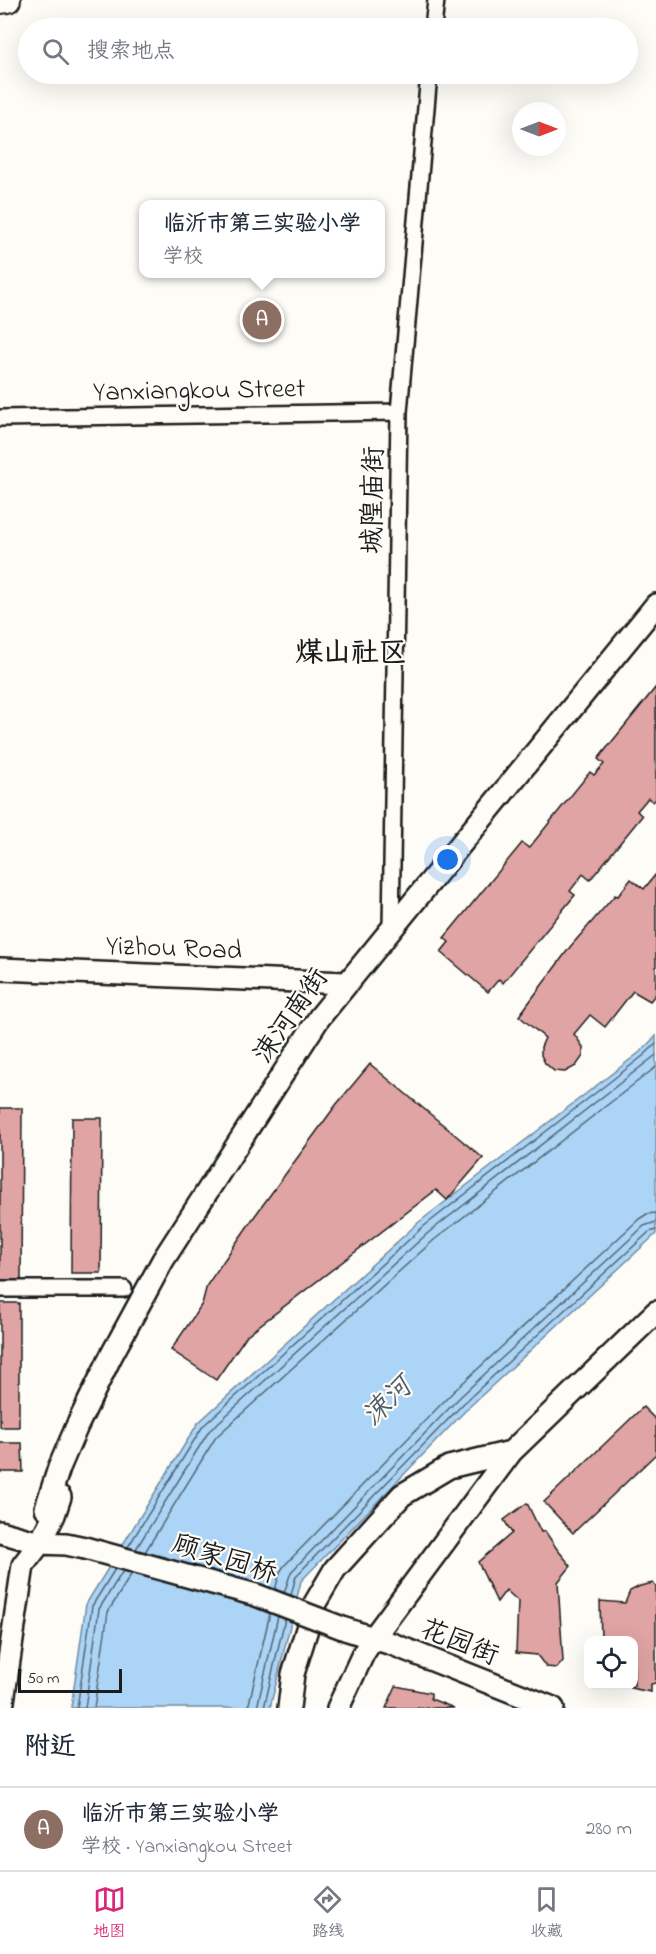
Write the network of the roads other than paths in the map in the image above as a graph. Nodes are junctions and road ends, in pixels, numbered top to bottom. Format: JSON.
{"nodes":[{"id":1,"x":8,"y":0,"type":"edge"},
{"id":2,"x":435,"y":0,"type":"edge"},
{"id":3,"x":0,"y":1,"type":"edge"},
{"id":4,"x":434,"y":18,"type":"edge"},
{"id":5,"x":428,"y":84,"type":"edge"},
{"id":6,"x":399,"y":412,"type":"junction"},
{"id":7,"x":0,"y":418,"type":"edge"},
{"id":8,"x":656,"y":605,"type":"edge"},
{"id":9,"x":391,"y":929,"type":"junction"},
{"id":10,"x":0,"y":969,"type":"edge"},
{"id":11,"x":346,"y":983,"type":"junction"},
{"id":12,"x":163,"y":1260,"type":"junction"},
{"id":13,"x":0,"y":1289,"type":"edge"},
{"id":14,"x":124,"y":1289,"type":"dead end"},
{"id":15,"x":656,"y":1312,"type":"edge"},
{"id":16,"x":511,"y":1452,"type":"junction"},
{"id":17,"x":46,"y":1508,"type":"dead end"},
{"id":18,"x":0,"y":1532,"type":"edge"},
{"id":19,"x":40,"y":1543,"type":"junction"},
{"id":20,"x":31,"y":1572,"type":"dead end"},
{"id":21,"x":345,"y":1629,"type":"joint"},
{"id":22,"x":374,"y":1637,"type":"junction"},
{"id":23,"x":2,"y":1708,"type":"edge"},
{"id":24,"x":10,"y":1708,"type":"edge"},
{"id":25,"x":290,"y":1708,"type":"edge"},
{"id":26,"x":338,"y":1708,"type":"edge"},
{"id":27,"x":553,"y":1708,"type":"edge"}],
"edges":[{"from":1,"to":3,"type":"main road"},
{"from":2,"to":4,"type":"street"},
{"from":5,"to":6,"type":"street","name":"城隍庙街"},
{"from":6,"to":7,"type":"street","name":"Yanxiangkou Street"},
{"from":6,"to":9,"type":"street","name":"城隍庙街"},
{"from":8,"to":9,"type":"main road","name":"涑河南街"},
{"from":9,"to":11,"type":"main road","name":"涑河南街"},
{"from":10,"to":11,"type":"main road","name":"Yizhou Road"},
{"from":11,"to":12,"type":"main road","name":"涑河南街"},
{"from":12,"to":17,"type":"main road","name":"涑河南街"},
{"from":12,"to":19,"type":"main road"},
{"from":13,"to":14,"type":"street"},
{"from":15,"to":16,"type":"main road"},
{"from":16,"to":22,"type":"main road"},
{"from":16,"to":25,"type":"main road"},
{"from":18,"to":19,"type":"main road"},
{"from":19,"to":21,"type":"main road","name":"顾家园桥","bridge":true},
{"from":19,"to":23,"type":"main road"},
{"from":20,"to":24,"type":"main road"},
{"from":21,"to":22,"type":"main road","name":"花园街"},
{"from":22,"to":26,"type":"main road"},
{"from":22,"to":27,"type":"main road","name":"花园街"}]}
